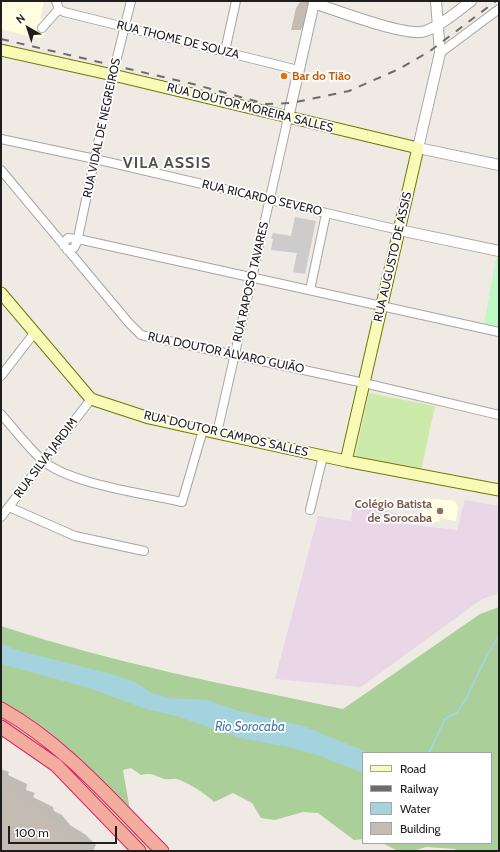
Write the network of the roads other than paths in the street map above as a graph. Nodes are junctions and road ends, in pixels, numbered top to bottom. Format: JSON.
{"nodes":[{"id":1,"x":131,"y":1,"type":"edge"},
{"id":2,"x":236,"y":1,"type":"edge"},
{"id":3,"x":436,"y":1,"type":"edge"},
{"id":4,"x":471,"y":1,"type":"edge"},
{"id":5,"x":310,"y":2,"type":"edge"},
{"id":6,"x":58,"y":5,"type":"edge"},
{"id":7,"x":499,"y":8,"type":"edge"},
{"id":8,"x":438,"y":24,"type":"junction"},
{"id":9,"x":124,"y":27,"type":"junction"},
{"id":10,"x":42,"y":28,"type":"dead end"},
{"id":11,"x":1,"y":50,"type":"edge"},
{"id":12,"x":225,"y":51,"type":"junction"},
{"id":13,"x":440,"y":53,"type":"junction"},
{"id":14,"x":298,"y":70,"type":"junction"},
{"id":15,"x":113,"y":75,"type":"junction"},
{"id":16,"x":289,"y":112,"type":"junction"},
{"id":17,"x":1,"y":139,"type":"edge"},
{"id":18,"x":418,"y":148,"type":"junction"},
{"id":19,"x":95,"y":159,"type":"junction"},
{"id":20,"x":499,"y":165,"type":"edge"},
{"id":21,"x":2,"y":174,"type":"edge"},
{"id":22,"x":270,"y":200,"type":"junction"},
{"id":23,"x":326,"y":214,"type":"junction"},
{"id":24,"x":399,"y":230,"type":"junction"},
{"id":25,"x":78,"y":239,"type":"junction"},
{"id":26,"x":65,"y":248,"type":"junction"},
{"id":27,"x":499,"y":251,"type":"edge"},
{"id":28,"x":252,"y":278,"type":"junction"},
{"id":29,"x":310,"y":290,"type":"junction"},
{"id":30,"x":1,"y":293,"type":"edge"},
{"id":31,"x":382,"y":306,"type":"junction"},
{"id":32,"x":35,"y":332,"type":"junction"},
{"id":33,"x":499,"y":332,"type":"edge"},
{"id":34,"x":234,"y":355,"type":"junction"},
{"id":35,"x":1,"y":376,"type":"edge"},
{"id":36,"x":364,"y":383,"type":"junction"},
{"id":37,"x":91,"y":400,"type":"junction"},
{"id":38,"x":1,"y":414,"type":"edge"},
{"id":39,"x":499,"y":415,"type":"edge"},
{"id":40,"x":203,"y":430,"type":"junction"},
{"id":41,"x":216,"y":433,"type":"junction"},
{"id":42,"x":323,"y":456,"type":"junction"},
{"id":43,"x":43,"y":461,"type":"junction"},
{"id":44,"x":346,"y":461,"type":"junction"},
{"id":45,"x":499,"y":490,"type":"edge"},
{"id":46,"x":9,"y":507,"type":"junction"},
{"id":47,"x":310,"y":510,"type":"dead end"},
{"id":48,"x":1,"y":517,"type":"edge"},
{"id":49,"x":144,"y":551,"type":"dead end"},
{"id":50,"x":1,"y":709,"type":"edge"},
{"id":51,"x":1,"y":727,"type":"edge"},
{"id":52,"x":139,"y":851,"type":"edge"},
{"id":53,"x":162,"y":851,"type":"edge"}],
"edges":[{"from":1,"to":9,"type":"street","name":"RUA VIDAL DE NEGREIROS"},
{"from":2,"to":12,"type":"street"},
{"from":3,"to":8,"type":"street","name":"RUA AUGUSTO DE ASSIS"},
{"from":4,"to":8,"type":"street"},
{"from":5,"to":8,"type":"street"},
{"from":5,"to":14,"type":"street","name":"RUA RAPOSO TAVARES"},
{"from":6,"to":9,"type":"street","name":"RUA THOME DE SOUZA"},
{"from":6,"to":10,"type":"street"},
{"from":7,"to":13,"type":"street"},
{"from":8,"to":13,"type":"street","name":"RUA AUGUSTO DE ASSIS"},
{"from":9,"to":12,"type":"street","name":"RUA THOME DE SOUZA"},
{"from":9,"to":15,"type":"street","name":"RUA VIDAL DE NEGREIROS"},
{"from":11,"to":15,"type":"main road","name":"RUA DOUTOR MOREIRA SALLES"},
{"from":12,"to":14,"type":"street","name":"RUA THOME DE SOUZA"},
{"from":13,"to":18,"type":"street","name":"RUA AUGUSTO DE ASSIS"},
{"from":14,"to":16,"type":"street","name":"RUA RAPOSO TAVARES"},
{"from":15,"to":16,"type":"main road","name":"RUA DOUTOR MOREIRA SALLES"},
{"from":15,"to":19,"type":"street","name":"RUA VIDAL DE NEGREIROS"},
{"from":16,"to":18,"type":"main road","name":"RUA DOUTOR MOREIRA SALLES"},
{"from":16,"to":22,"type":"street","name":"RUA RAPOSO TAVARES"},
{"from":17,"to":19,"type":"street","name":"RUA RICARDO SEVERO"},
{"from":18,"to":20,"type":"street","name":"RUA DOUTOR MOREIRA SALLES"},
{"from":18,"to":24,"type":"main road","name":"RUA AUGUSTO DE ASSIS"},
{"from":19,"to":22,"type":"street","name":"RUA RICARDO SEVERO"},
{"from":19,"to":25,"type":"street","name":"RUA VIDAL DE NEGREIROS"},
{"from":21,"to":26,"type":"street","name":"RUA DOUTOR ÁLVARO GUIÃO"},
{"from":22,"to":23,"type":"street","name":"RUA RICARDO SEVERO"},
{"from":22,"to":28,"type":"street","name":"RUA RAPOSO TAVARES"},
{"from":23,"to":24,"type":"street","name":"RUA RICARDO SEVERO"},
{"from":23,"to":29,"type":"street"},
{"from":24,"to":27,"type":"street","name":"RUA RICARDO SEVERO"},
{"from":24,"to":31,"type":"main road","name":"RUA AUGUSTO DE ASSIS"},
{"from":25,"to":26,"type":"street"},
{"from":25,"to":28,"type":"street"},
{"from":26,"to":34,"type":"street","name":"RUA DOUTOR ÁLVARO GUIÃO"},
{"from":28,"to":29,"type":"street"},
{"from":28,"to":34,"type":"street","name":"RUA RAPOSO TAVARES"},
{"from":29,"to":31,"type":"street"},
{"from":30,"to":32,"type":"main road"},
{"from":31,"to":33,"type":"street"},
{"from":31,"to":36,"type":"main road","name":"RUA AUGUSTO DE ASSIS"},
{"from":32,"to":35,"type":"street"},
{"from":32,"to":37,"type":"main road"},
{"from":34,"to":36,"type":"street","name":"RUA DOUTOR ÁLVARO GUIÃO"},
{"from":34,"to":41,"type":"street","name":"RUA RAPOSO TAVARES"},
{"from":36,"to":39,"type":"street","name":"RUA DOUTOR ÁLVARO GUIÃO"},
{"from":36,"to":44,"type":"main road","name":"RUA AUGUSTO DE ASSIS"},
{"from":37,"to":40,"type":"main road","name":"RUA DOUTOR CAMPOS SALLES"},
{"from":37,"to":43,"type":"street","name":"RUA SILVA JARDIM"},
{"from":38,"to":43,"type":"street"},
{"from":40,"to":41,"type":"main road","name":"RUA DOUTOR CAMPOS SALLES"},
{"from":40,"to":43,"type":"street"},
{"from":41,"to":42,"type":"main road","name":"RUA DOUTOR CAMPOS SALLES"},
{"from":42,"to":44,"type":"main road","name":"RUA DOUTOR CAMPOS SALLES"},
{"from":42,"to":47,"type":"street"},
{"from":43,"to":46,"type":"street","name":"RUA SILVA JARDIM"},
{"from":44,"to":45,"type":"main road","name":"RUA DOUTOR CAMPOS SALLES"},
{"from":46,"to":48,"type":"street","name":"RUA SILVA JARDIM"},
{"from":46,"to":49,"type":"street"},
{"from":50,"to":53,"type":"highway"},
{"from":51,"to":52,"type":"highway"}]}
